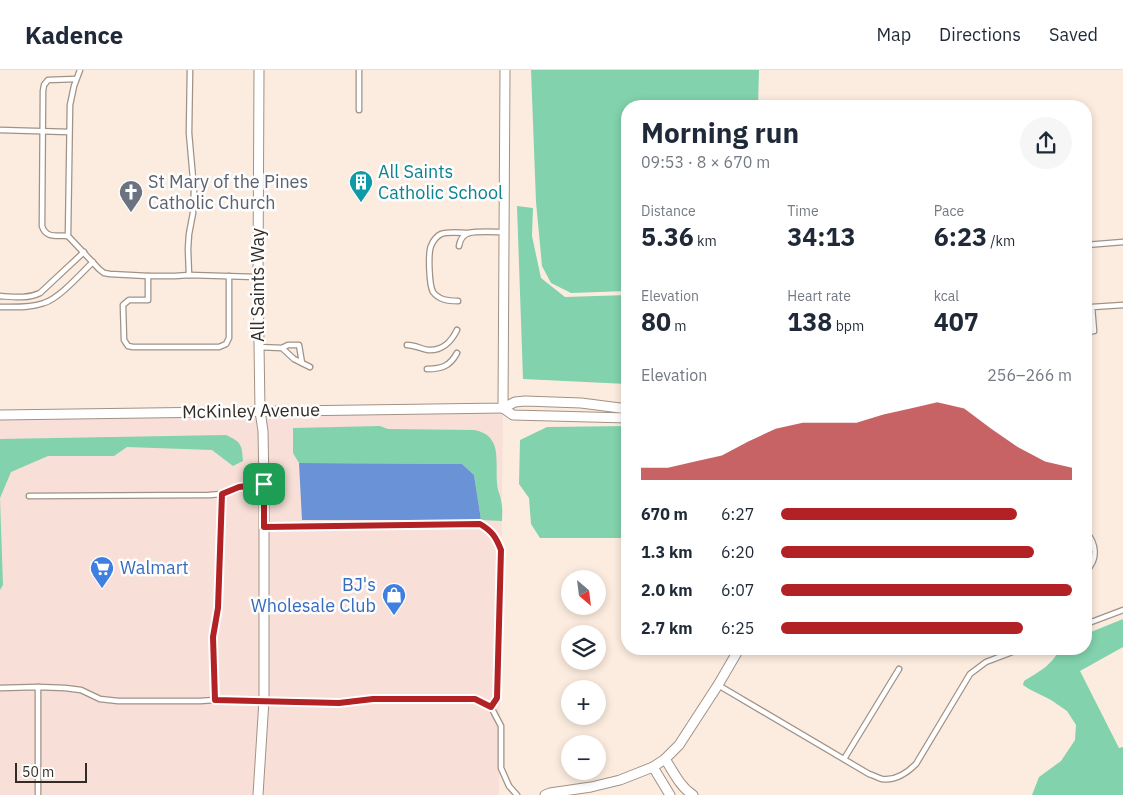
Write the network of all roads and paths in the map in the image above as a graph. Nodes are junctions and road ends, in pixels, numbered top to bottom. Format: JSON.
{"nodes":[{"id":1,"x":80,"y":70,"type":"edge"},
{"id":2,"x":190,"y":70,"type":"edge"},
{"id":3,"x":259,"y":70,"type":"edge"},
{"id":4,"x":359,"y":70,"type":"edge"},
{"id":5,"x":505,"y":70,"type":"edge"},
{"id":6,"x":76,"y":78,"type":"junction"},
{"id":7,"x":359,"y":110,"type":"dead end"},
{"id":8,"x":0,"y":130,"type":"edge"},
{"id":9,"x":42,"y":132,"type":"junction"},
{"id":10,"x":69,"y":132,"type":"junction"},
{"id":11,"x":503,"y":232,"type":"junction"},
{"id":12,"x":469,"y":233,"type":"junction"},
{"id":13,"x":68,"y":236,"type":"junction"},
{"id":14,"x":1123,"y":242,"type":"edge"},
{"id":15,"x":1092,"y":245,"type":"edge"},
{"id":16,"x":459,"y":246,"type":"dead end"},
{"id":17,"x":84,"y":252,"type":"junction"},
{"id":18,"x":92,"y":262,"type":"junction"},
{"id":19,"x":189,"y":274,"type":"junction"},
{"id":20,"x":148,"y":276,"type":"junction"},
{"id":21,"x":229,"y":276,"type":"junction"},
{"id":22,"x":258,"y":276,"type":"junction"},
{"id":23,"x":0,"y":296,"type":"edge"},
{"id":24,"x":458,"y":301,"type":"dead end"},
{"id":25,"x":1123,"y":304,"type":"edge"},
{"id":26,"x":0,"y":307,"type":"edge"},
{"id":27,"x":1092,"y":307,"type":"edge"},
{"id":28,"x":1092,"y":307,"type":"edge"},
{"id":29,"x":457,"y":330,"type":"dead end"},
{"id":30,"x":1092,"y":331,"type":"edge"},
{"id":31,"x":407,"y":345,"type":"dead end"},
{"id":32,"x":258,"y":347,"type":"junction"},
{"id":33,"x":282,"y":348,"type":"junction"},
{"id":34,"x":457,"y":353,"type":"dead end"},
{"id":35,"x":302,"y":364,"type":"junction"},
{"id":36,"x":310,"y":368,"type":"dead end"},
{"id":37,"x":427,"y":369,"type":"dead end"},
{"id":38,"x":503,"y":408,"type":"junction"},
{"id":39,"x":621,"y":408,"type":"edge"},
{"id":40,"x":260,"y":411,"type":"junction"},
{"id":41,"x":0,"y":415,"type":"edge"},
{"id":42,"x":621,"y":418,"type":"edge"},
{"id":43,"x":264,"y":484,"type":"junction"},
{"id":44,"x":222,"y":494,"type":"junction"},
{"id":45,"x":29,"y":496,"type":"dead end"},
{"id":46,"x":264,"y":527,"type":"junction"},
{"id":47,"x":1092,"y":541,"type":"edge"},
{"id":48,"x":1092,"y":564,"type":"edge"},
{"id":49,"x":1123,"y":610,"type":"edge"},
{"id":50,"x":1092,"y":622,"type":"edge"},
{"id":51,"x":736,"y":655,"type":"edge"},
{"id":52,"x":1004,"y":655,"type":"edge"},
{"id":53,"x":899,"y":669,"type":"dead end"},
{"id":54,"x":718,"y":685,"type":"junction"},
{"id":55,"x":38,"y":687,"type":"junction"},
{"id":56,"x":0,"y":688,"type":"edge"},
{"id":57,"x":215,"y":700,"type":"junction"},
{"id":58,"x":264,"y":700,"type":"junction"},
{"id":59,"x":491,"y":707,"type":"junction"},
{"id":60,"x":665,"y":759,"type":"junction"},
{"id":61,"x":844,"y":759,"type":"junction"},
{"id":62,"x":653,"y":767,"type":"junction"},
{"id":63,"x":38,"y":795,"type":"edge"},
{"id":64,"x":258,"y":795,"type":"edge"},
{"id":65,"x":517,"y":795,"type":"edge"},
{"id":66,"x":545,"y":795,"type":"edge"},
{"id":67,"x":670,"y":795,"type":"edge"},
{"id":68,"x":694,"y":795,"type":"edge"}],
"edges":[{"from":1,"to":6,"type":"lane"},
{"from":2,"to":19,"type":"lane"},
{"from":3,"to":22,"type":"street","name":"All Saints Way"},
{"from":4,"to":7,"type":"lane"},
{"from":5,"to":11,"type":"street"},
{"from":6,"to":9,"type":"lane"},
{"from":6,"to":10,"type":"lane"},
{"from":8,"to":9,"type":"lane"},
{"from":9,"to":10,"type":"lane"},
{"from":9,"to":13,"type":"lane"},
{"from":10,"to":13,"type":"lane"},
{"from":11,"to":12,"type":"lane"},
{"from":11,"to":38,"type":"street"},
{"from":12,"to":16,"type":"lane"},
{"from":12,"to":24,"type":"lane"},
{"from":13,"to":17,"type":"lane"},
{"from":14,"to":15,"type":"lane"},
{"from":17,"to":18,"type":"lane"},
{"from":17,"to":23,"type":"lane"},
{"from":18,"to":20,"type":"lane"},
{"from":18,"to":26,"type":"lane"},
{"from":19,"to":20,"type":"lane"},
{"from":19,"to":21,"type":"lane"},
{"from":20,"to":21,"type":"lane"},
{"from":21,"to":22,"type":"lane"},
{"from":22,"to":32,"type":"street","name":"All Saints Way"},
{"from":25,"to":28,"type":"lane"},
{"from":27,"to":30,"type":"lane"},
{"from":29,"to":31,"type":"lane"},
{"from":32,"to":33,"type":"lane"},
{"from":32,"to":40,"type":"street","name":"All Saints Way"},
{"from":33,"to":35,"type":"lane"},
{"from":33,"to":35,"type":"lane"},
{"from":34,"to":37,"type":"lane"},
{"from":35,"to":36,"type":"lane"},
{"from":38,"to":39,"type":"street","name":"McKinley Avenue"},
{"from":38,"to":40,"type":"street","name":"McKinley Avenue"},
{"from":38,"to":42,"type":"street","name":"McKinley Avenue"},
{"from":40,"to":41,"type":"street","name":"McKinley Avenue"},
{"from":40,"to":43,"type":"street","name":"All Saints Way"},
{"from":43,"to":44,"type":"lane"},
{"from":43,"to":46,"type":"street","name":"All Saints Way"},
{"from":44,"to":45,"type":"lane"},
{"from":44,"to":57,"type":"lane"},
{"from":46,"to":58,"type":"street","name":"All Saints Way"},
{"from":46,"to":59,"type":"lane"},
{"from":47,"to":48,"type":"lane"},
{"from":49,"to":50,"type":"lane"},
{"from":51,"to":54,"type":"street"},
{"from":52,"to":61,"type":"lane"},
{"from":53,"to":61,"type":"lane"},
{"from":54,"to":60,"type":"street"},
{"from":54,"to":61,"type":"lane"},
{"from":55,"to":56,"type":"lane"},
{"from":55,"to":57,"type":"lane"},
{"from":55,"to":63,"type":"lane"},
{"from":57,"to":58,"type":"lane"},
{"from":58,"to":59,"type":"lane"},
{"from":58,"to":64,"type":"street","name":"All Saints Way"},
{"from":59,"to":65,"type":"lane"},
{"from":60,"to":62,"type":"street"},
{"from":60,"to":68,"type":"street"},
{"from":62,"to":66,"type":"street"},
{"from":62,"to":67,"type":"street"}]}
